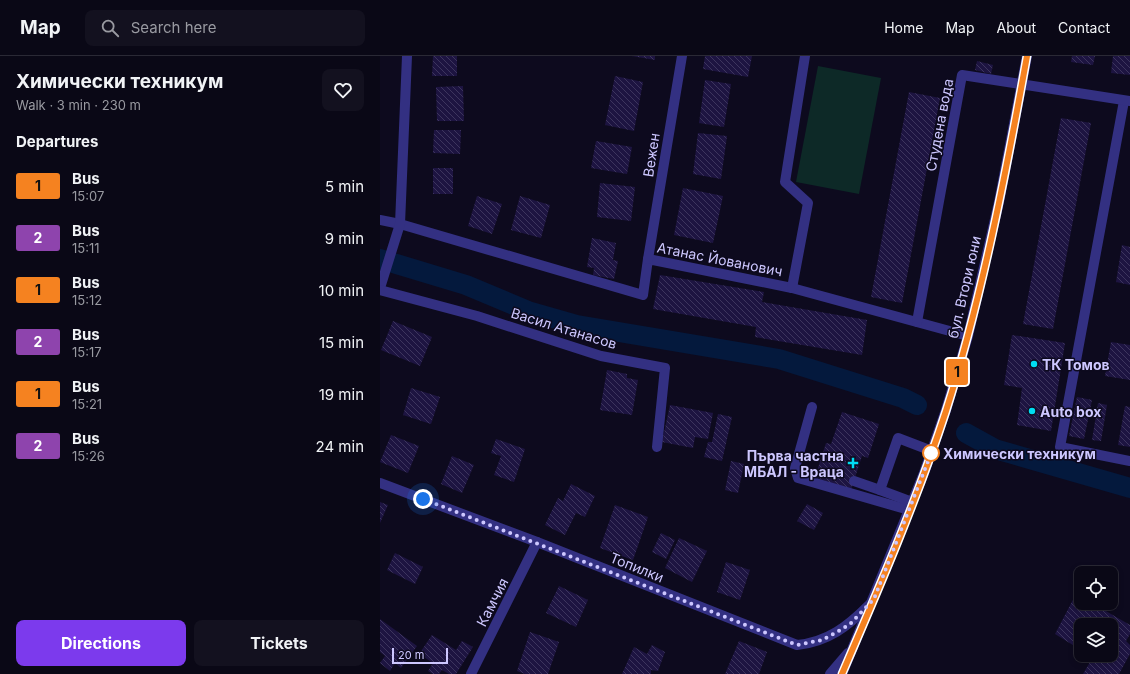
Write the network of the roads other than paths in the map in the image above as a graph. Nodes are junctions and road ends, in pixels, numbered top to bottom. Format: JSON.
{"nodes":[{"id":1,"x":407,"y":56,"type":"edge"},
{"id":2,"x":682,"y":56,"type":"edge"},
{"id":3,"x":805,"y":56,"type":"edge"},
{"id":4,"x":1026,"y":56,"type":"edge"},
{"id":5,"x":1022,"y":85,"type":"junction"},
{"id":6,"x":1127,"y":101,"type":"edge"},
{"id":7,"x":380,"y":220,"type":"edge"},
{"id":8,"x":400,"y":224,"type":"junction"},
{"id":9,"x":648,"y":259,"type":"junction"},
{"id":10,"x":792,"y":288,"type":"junction"},
{"id":11,"x":380,"y":289,"type":"edge"},
{"id":12,"x":917,"y":322,"type":"junction"},
{"id":13,"x":968,"y":336,"type":"junction"},
{"id":14,"x":812,"y":407,"type":"dead end"},
{"id":15,"x":657,"y":447,"type":"dead end"},
{"id":16,"x":932,"y":451,"type":"junction"},
{"id":17,"x":1130,"y":461,"type":"edge"},
{"id":18,"x":854,"y":481,"type":"dead end"},
{"id":19,"x":380,"y":483,"type":"edge"},
{"id":20,"x":880,"y":490,"type":"junction"},
{"id":21,"x":911,"y":506,"type":"junction"},
{"id":22,"x":537,"y":542,"type":"junction"},
{"id":23,"x":874,"y":599,"type":"junction"},
{"id":24,"x":854,"y":646,"type":"junction"},
{"id":25,"x":471,"y":674,"type":"edge"},
{"id":26,"x":830,"y":674,"type":"edge"},
{"id":27,"x":842,"y":674,"type":"edge"}],
"edges":[{"from":1,"to":8,"type":"street"},
{"from":2,"to":9,"type":"street","name":"Вежен"},
{"from":3,"to":10,"type":"street"},
{"from":4,"to":5,"type":"street","name":"бул. Втори юни"},
{"from":5,"to":6,"type":"street","name":"Студена вода"},
{"from":5,"to":12,"type":"street","name":"Студена вода"},
{"from":5,"to":13,"type":"street","name":"бул. Втори юни"},
{"from":6,"to":17,"type":"street"},
{"from":7,"to":8,"type":"street","name":"Атанас Йованович"},
{"from":8,"to":9,"type":"street","name":"Атанас Йованович"},
{"from":8,"to":11,"type":"street"},
{"from":9,"to":10,"type":"street","name":"Атанас Йованович"},
{"from":10,"to":12,"type":"street","name":"Атанас Йованович"},
{"from":11,"to":15,"type":"street","name":"Васил Атанасов"},
{"from":12,"to":13,"type":"street","name":"Атанас Йованович"},
{"from":13,"to":16,"type":"street","name":"бул. Втори юни"},
{"from":14,"to":21,"type":"street"},
{"from":16,"to":20,"type":"street"},
{"from":16,"to":21,"type":"street","name":"бул. Втори юни"},
{"from":18,"to":20,"type":"street"},
{"from":19,"to":22,"type":"street","name":"Топилки"},
{"from":20,"to":21,"type":"street"},
{"from":21,"to":23,"type":"street","name":"бул. Втори юни"},
{"from":22,"to":23,"type":"street","name":"Топилки"},
{"from":22,"to":25,"type":"street","name":"Камчия"},
{"from":23,"to":24,"type":"street","name":"бул. Втори юни"},
{"from":24,"to":26,"type":"street"},
{"from":24,"to":27,"type":"street","name":"бул. Втори юни"}]}
